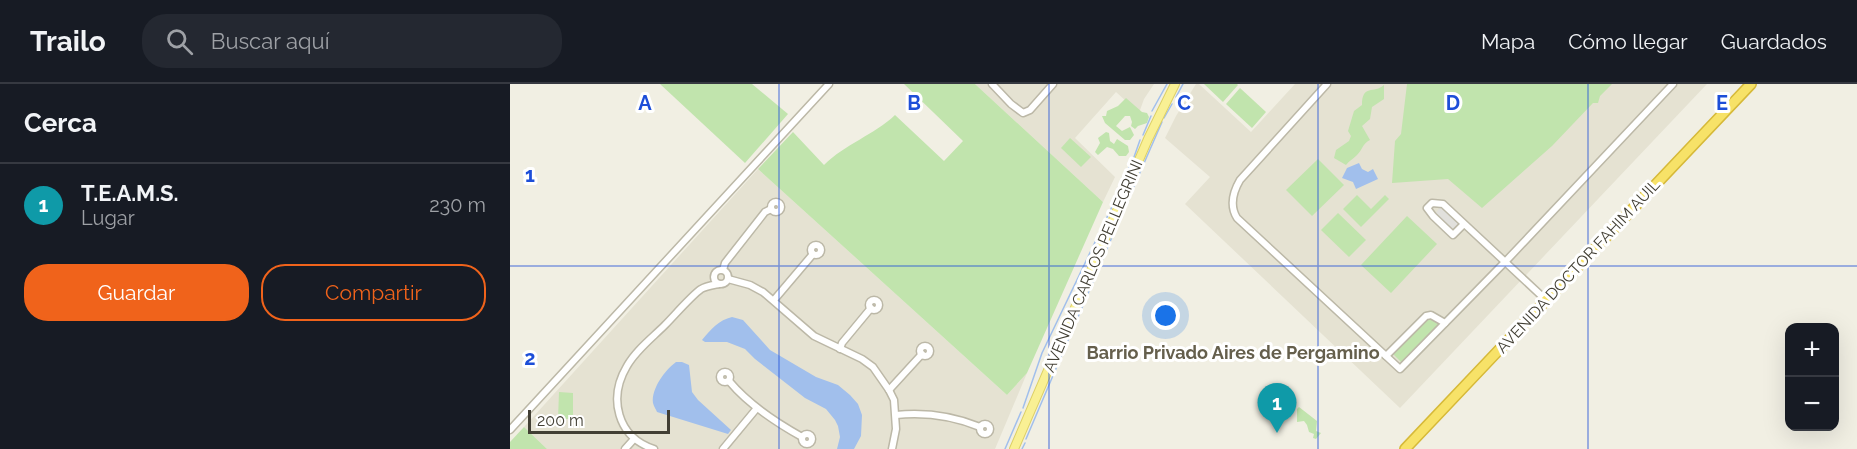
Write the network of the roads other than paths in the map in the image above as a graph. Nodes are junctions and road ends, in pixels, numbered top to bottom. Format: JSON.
{"nodes":[{"id":1,"x":829,"y":84,"type":"edge"},
{"id":2,"x":992,"y":84,"type":"edge"},
{"id":3,"x":1053,"y":84,"type":"edge"},
{"id":4,"x":1175,"y":84,"type":"edge"},
{"id":5,"x":1328,"y":84,"type":"edge"},
{"id":6,"x":1673,"y":84,"type":"edge"},
{"id":7,"x":1751,"y":84,"type":"edge"},
{"id":8,"x":771,"y":209,"type":"dead end"},
{"id":9,"x":1464,"y":224,"type":"junction"},
{"id":10,"x":813,"y":254,"type":"dead end"},
{"id":11,"x":1505,"y":262,"type":"junction"},
{"id":12,"x":723,"y":270,"type":"junction"},
{"id":13,"x":715,"y":274,"type":"junction"},
{"id":14,"x":728,"y":279,"type":"junction"},
{"id":15,"x":719,"y":284,"type":"junction"},
{"id":16,"x":701,"y":289,"type":"junction"},
{"id":17,"x":774,"y":300,"type":"junction"},
{"id":18,"x":1546,"y":300,"type":"junction"},
{"id":19,"x":871,"y":308,"type":"dead end"},
{"id":20,"x":1445,"y":323,"type":"junction"},
{"id":21,"x":840,"y":349,"type":"junction"},
{"id":22,"x":922,"y":354,"type":"dead end"},
{"id":23,"x":1386,"y":356,"type":"junction"},
{"id":24,"x":729,"y":381,"type":"dead end"},
{"id":25,"x":890,"y":390,"type":"junction"},
{"id":26,"x":757,"y":408,"type":"junction"},
{"id":27,"x":896,"y":415,"type":"junction"},
{"id":28,"x":980,"y":427,"type":"dead end"},
{"id":29,"x":510,"y":430,"type":"edge"},
{"id":30,"x":802,"y":437,"type":"dead end"},
{"id":31,"x":634,"y":439,"type":"junction"},
{"id":32,"x":625,"y":449,"type":"edge"},
{"id":33,"x":654,"y":449,"type":"edge"},
{"id":34,"x":723,"y":449,"type":"edge"},
{"id":35,"x":892,"y":449,"type":"edge"},
{"id":36,"x":1014,"y":449,"type":"edge"},
{"id":37,"x":1405,"y":449,"type":"edge"}],
"edges":[{"from":1,"to":29,"type":"street"},
{"from":2,"to":3,"type":"street"},
{"from":4,"to":36,"type":"main road","name":"AVENIDA CARLOS PELLEGRINI"},
{"from":5,"to":23,"type":"street"},
{"from":6,"to":11,"type":"street"},
{"from":7,"to":18,"type":"highway","name":"AVENIDA DOCTOR FAHIM AUIL"},
{"from":8,"to":12,"type":"street"},
{"from":9,"to":9,"type":"street"},
{"from":9,"to":11,"type":"street"},
{"from":10,"to":17,"type":"street"},
{"from":11,"to":18,"type":"street"},
{"from":11,"to":20,"type":"street"},
{"from":12,"to":13,"type":"street"},
{"from":12,"to":14,"type":"street"},
{"from":13,"to":15,"type":"street"},
{"from":13,"to":16,"type":"street"},
{"from":14,"to":15,"type":"street"},
{"from":14,"to":17,"type":"street"},
{"from":15,"to":16,"type":"street"},
{"from":16,"to":31,"type":"street"},
{"from":17,"to":21,"type":"street"},
{"from":18,"to":37,"type":"highway","name":"AVENIDA DOCTOR FAHIM AUIL"},
{"from":19,"to":21,"type":"street"},
{"from":20,"to":23,"type":"street"},
{"from":20,"to":23,"type":"street"},
{"from":21,"to":25,"type":"street"},
{"from":22,"to":25,"type":"street"},
{"from":24,"to":26,"type":"street"},
{"from":25,"to":27,"type":"street"},
{"from":26,"to":30,"type":"street"},
{"from":26,"to":34,"type":"street"},
{"from":27,"to":28,"type":"street"},
{"from":27,"to":35,"type":"street"},
{"from":31,"to":32,"type":"street"},
{"from":31,"to":33,"type":"street"}]}
